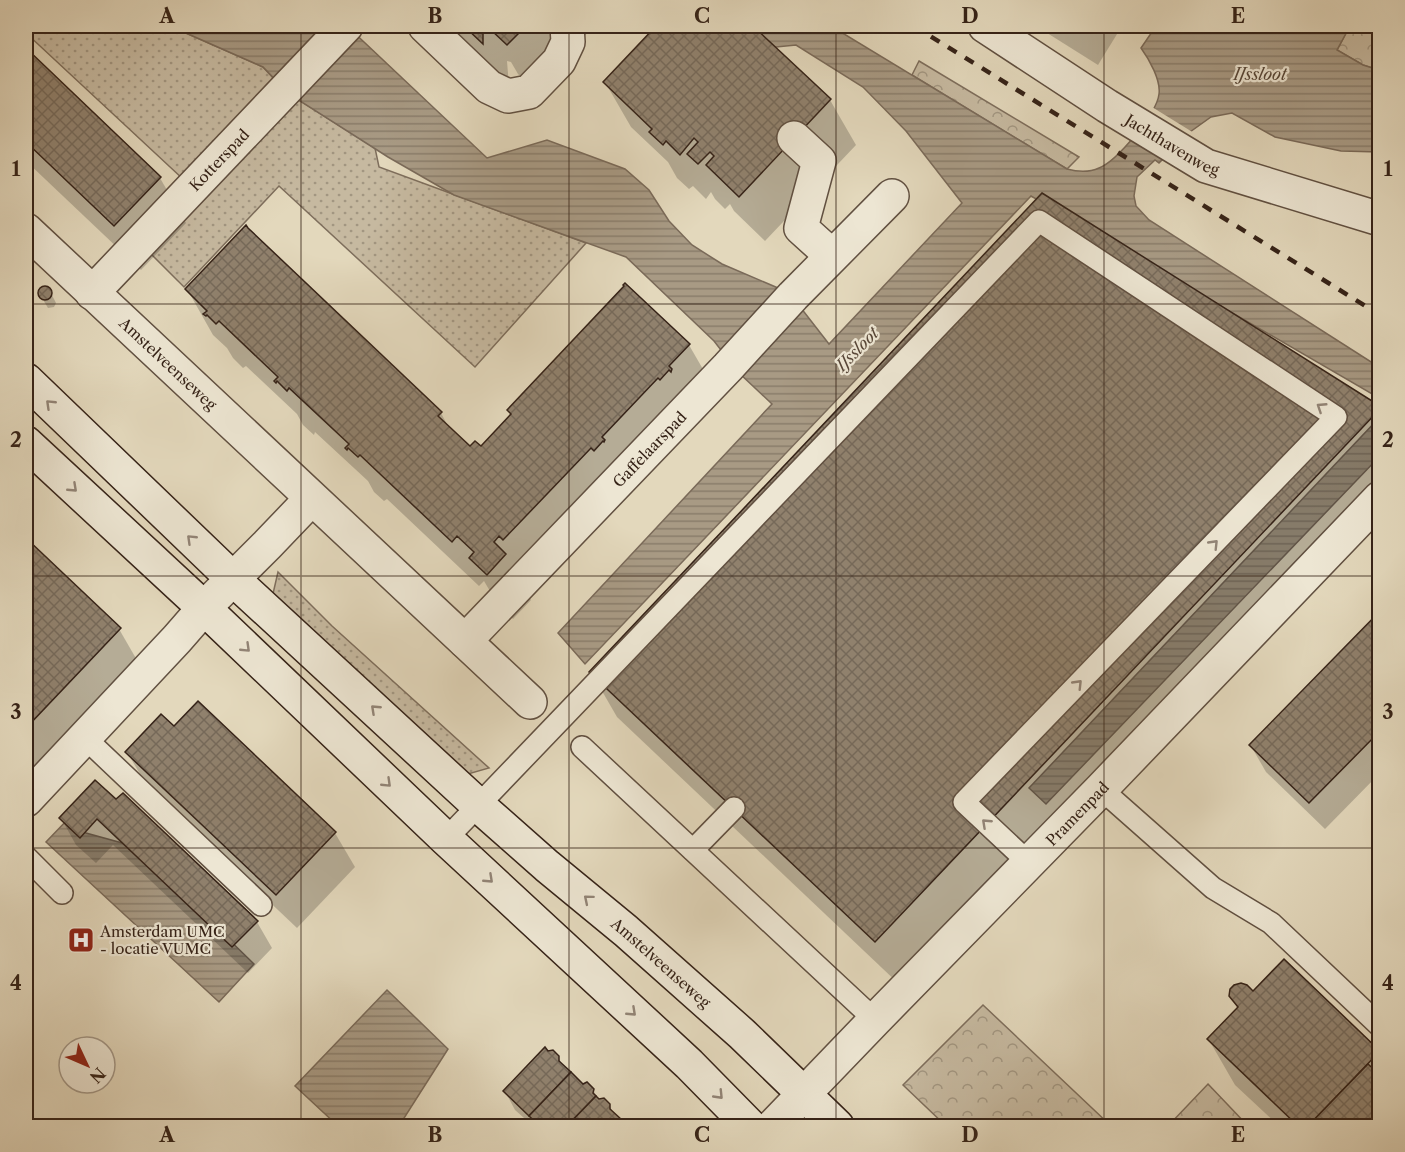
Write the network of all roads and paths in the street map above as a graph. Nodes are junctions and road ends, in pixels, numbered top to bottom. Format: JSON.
{"nodes":[{"id":1,"x":346,"y":26,"type":"edge"},
{"id":2,"x":425,"y":26,"type":"edge"},
{"id":3,"x":567,"y":26,"type":"edge"},
{"id":4,"x":985,"y":26,"type":"edge"},
{"id":5,"x":794,"y":138,"type":"dead end"},
{"id":6,"x":892,"y":196,"type":"dead end"},
{"id":7,"x":1380,"y":219,"type":"edge"},
{"id":8,"x":26,"y":230,"type":"edge"},
{"id":9,"x":832,"y":256,"type":"junction"},
{"id":10,"x":92,"y":293,"type":"junction"},
{"id":11,"x":26,"y":380,"type":"edge"},
{"id":12,"x":26,"y":443,"type":"edge"},
{"id":13,"x":1380,"y":498,"type":"edge"},
{"id":14,"x":311,"y":499,"type":"junction"},
{"id":15,"x":233,"y":579,"type":"junction"},
{"id":16,"x":204,"y":608,"type":"junction"},
{"id":17,"x":465,"y":641,"type":"junction"},
{"id":18,"x":530,"y":702,"type":"dead end"},
{"id":19,"x":84,"y":737,"type":"junction"},
{"id":20,"x":582,"y":747,"type":"dead end"},
{"id":21,"x":1101,"y":789,"type":"junction"},
{"id":22,"x":26,"y":800,"type":"edge"},
{"id":23,"x":479,"y":806,"type":"junction"},
{"id":24,"x":734,"y":808,"type":"dead end"},
{"id":25,"x":446,"y":839,"type":"junction"},
{"id":26,"x":693,"y":850,"type":"junction"},
{"id":27,"x":26,"y":857,"type":"edge"},
{"id":28,"x":1029,"y":862,"type":"junction"},
{"id":29,"x":62,"y":893,"type":"dead end"},
{"id":30,"x":261,"y":905,"type":"dead end"},
{"id":31,"x":875,"y":1020,"type":"junction"},
{"id":32,"x":1380,"y":1026,"type":"edge"},
{"id":33,"x":804,"y":1094,"type":"junction"},
{"id":34,"x":750,"y":1126,"type":"edge"},
{"id":35,"x":773,"y":1126,"type":"edge"},
{"id":36,"x":837,"y":1126,"type":"edge"}],
"edges":[{"from":1,"to":10,"type":"street","name":"Kotterspad"},
{"from":2,"to":3,"type":"street"},
{"from":4,"to":7,"type":"street","name":"Jachthavenweg"},
{"from":5,"to":9,"type":"street"},
{"from":6,"to":9,"type":"street","name":"Gaffelaarspad"},
{"from":8,"to":10,"type":"street","name":"Amstelveenseweg"},
{"from":9,"to":17,"type":"street","name":"Gaffelaarspad"},
{"from":10,"to":14,"type":"street","name":"Amstelveenseweg"},
{"from":15,"to":11,"type":"street","name":"Amstelveenseweg","one_way":true},
{"from":12,"to":16,"type":"street","one_way":true},
{"from":13,"to":21,"type":"street","name":"Pramenpad"},
{"from":14,"to":15,"type":"street"},
{"from":14,"to":17,"type":"street","name":"Amstelveenseweg"},
{"from":15,"to":16,"type":"street"},
{"from":23,"to":15,"type":"street","name":"Amstelveenseweg","one_way":true},
{"from":16,"to":19,"type":"street"},
{"from":16,"to":25,"type":"street","one_way":true},
{"from":17,"to":18,"type":"street","name":"Amstelveenseweg"},
{"from":19,"to":22,"type":"street"},
{"from":19,"to":30,"type":"lane"},
{"from":20,"to":26,"type":"lane"},
{"from":21,"to":28,"type":"street","name":"Pramenpad"},
{"from":21,"to":32,"type":"lane"},
{"from":23,"to":25,"type":"lane"},
{"from":28,"to":23,"type":"lane","one_way":true},
{"from":33,"to":23,"type":"street","name":"Amstelveenseweg","one_way":true},
{"from":24,"to":26,"type":"lane"},
{"from":25,"to":34,"type":"street","one_way":true},
{"from":26,"to":31,"type":"lane"},
{"from":27,"to":29,"type":"lane"},
{"from":28,"to":31,"type":"street","name":"Pramenpad"},
{"from":31,"to":33,"type":"street","name":"Pramenpad"},
{"from":33,"to":35,"type":"street","name":"Pramenpad"},
{"from":33,"to":36,"type":"street","name":"Amstelveenseweg"}]}
